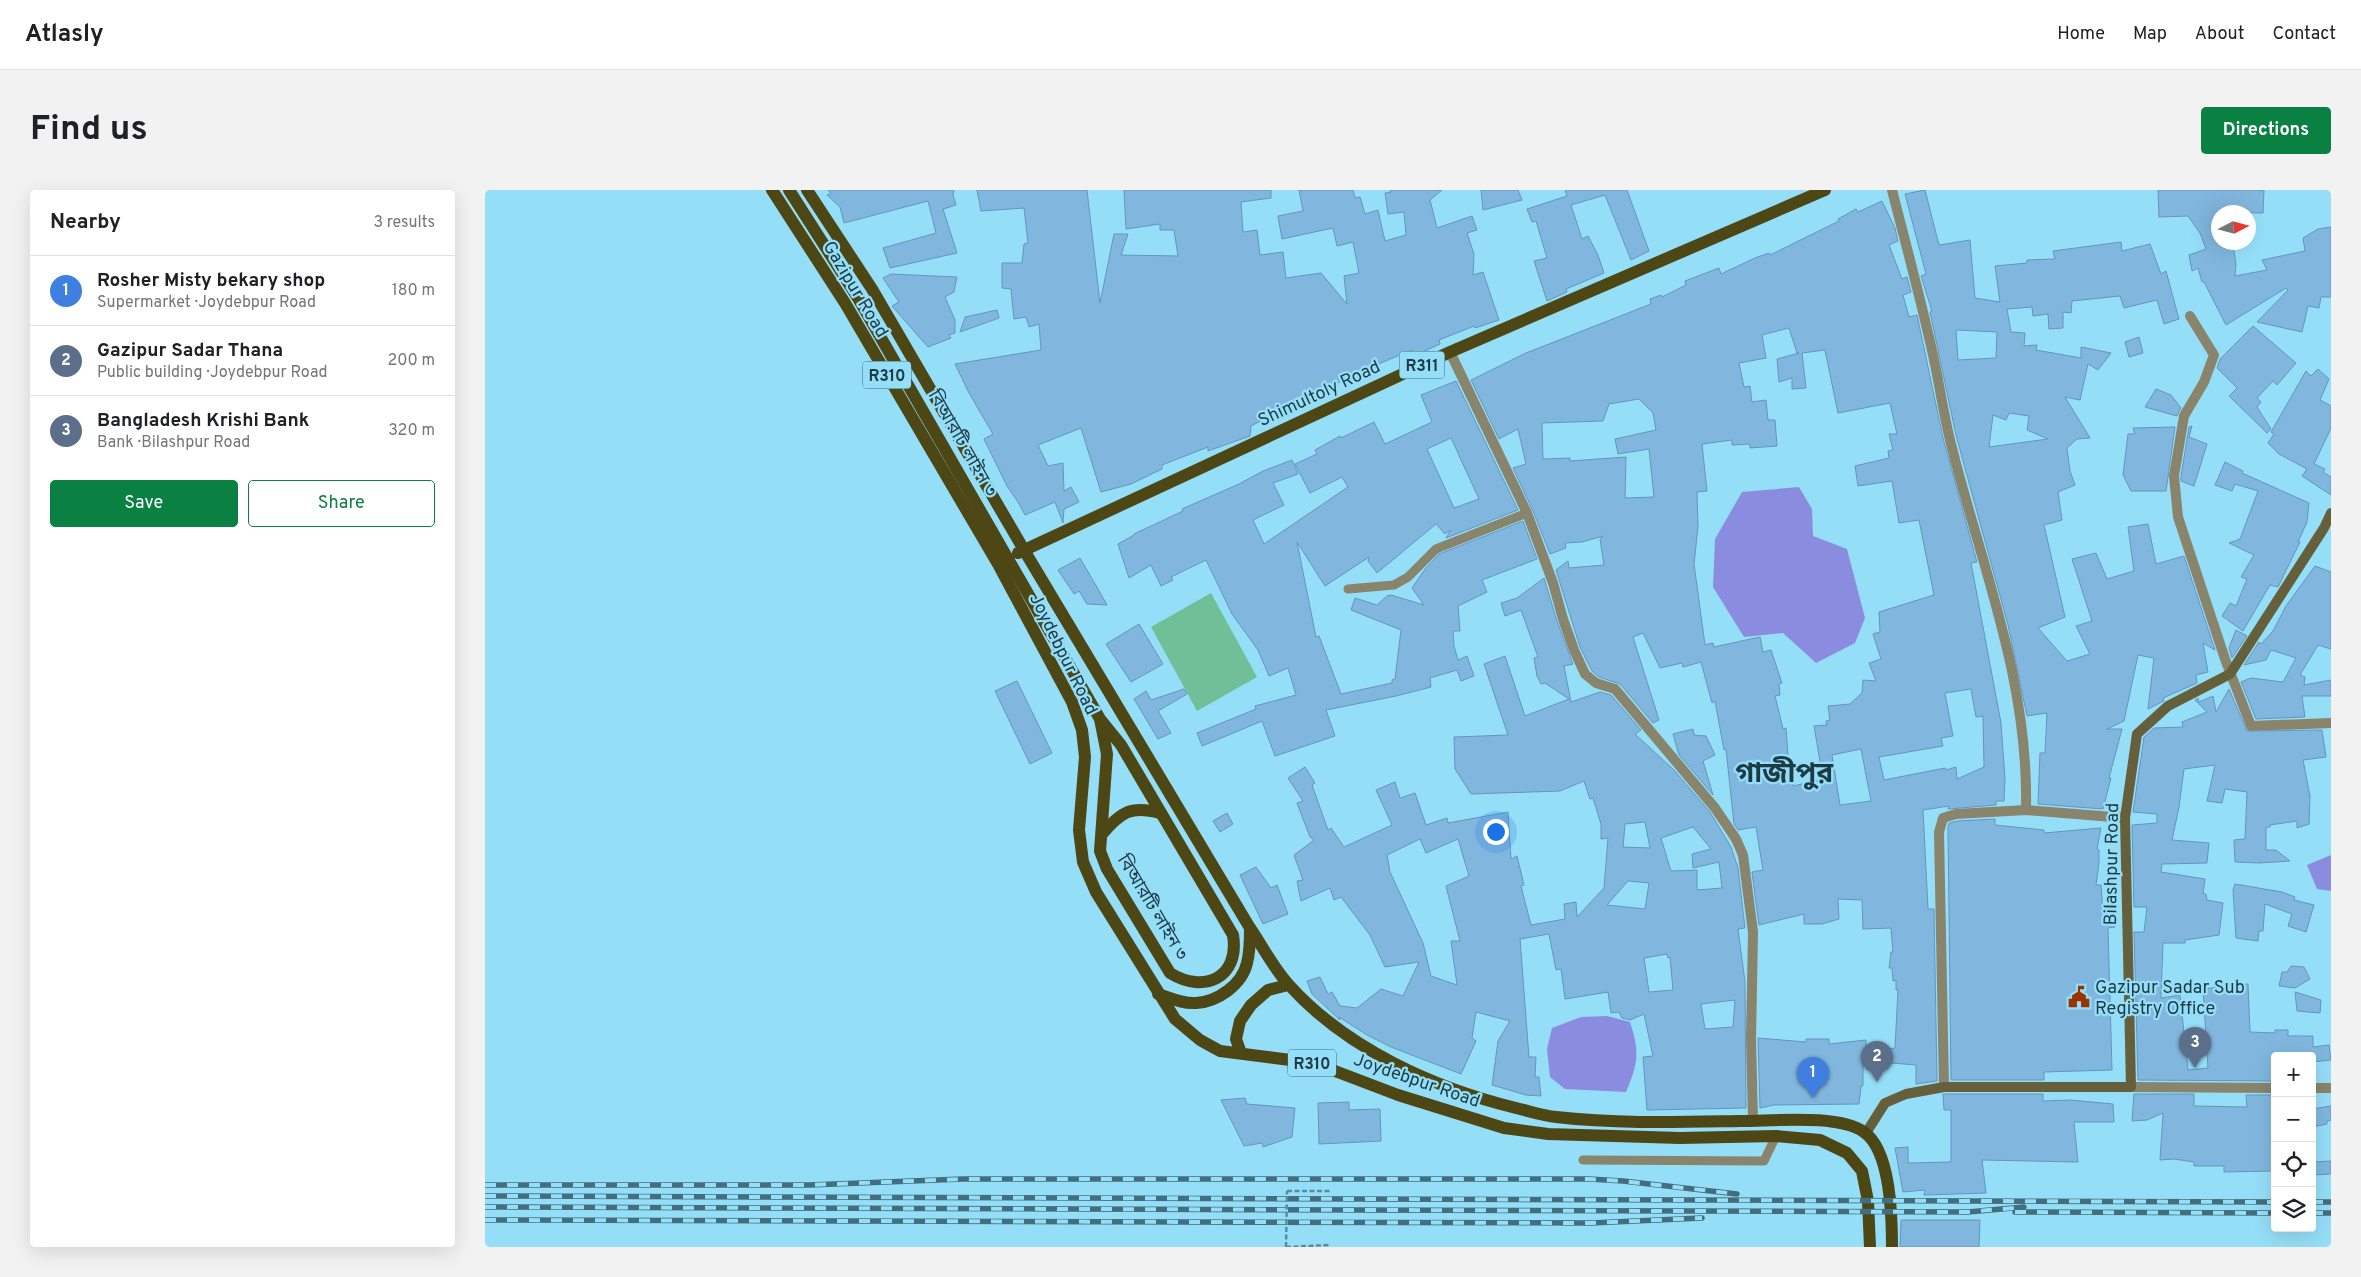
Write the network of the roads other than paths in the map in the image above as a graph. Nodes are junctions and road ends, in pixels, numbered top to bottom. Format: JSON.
{"nodes":[{"id":1,"x":772,"y":190,"type":"edge"},
{"id":2,"x":789,"y":190,"type":"edge"},
{"id":3,"x":807,"y":190,"type":"edge"},
{"id":4,"x":1825,"y":190,"type":"edge"},
{"id":5,"x":1892,"y":190,"type":"edge"},
{"id":6,"x":2190,"y":316,"type":"dead end"},
{"id":7,"x":1451,"y":352,"type":"junction"},
{"id":8,"x":1527,"y":513,"type":"junction"},
{"id":9,"x":2331,"y":513,"type":"edge"},
{"id":10,"x":1024,"y":550,"type":"junction"},
{"id":11,"x":1004,"y":560,"type":"junction"},
{"id":12,"x":1348,"y":588,"type":"dead end"},
{"id":13,"x":2230,"y":674,"type":"junction"},
{"id":14,"x":1100,"y":719,"type":"junction"},
{"id":15,"x":2331,"y":723,"type":"edge"},
{"id":16,"x":2026,"y":810,"type":"junction"},
{"id":17,"x":1160,"y":813,"type":"junction"},
{"id":18,"x":2125,"y":818,"type":"junction"},
{"id":19,"x":1101,"y":834,"type":"junction"},
{"id":20,"x":1250,"y":928,"type":"junction"},
{"id":21,"x":1288,"y":984,"type":"junction"},
{"id":22,"x":1158,"y":994,"type":"junction"},
{"id":23,"x":1241,"y":1053,"type":"junction"},
{"id":24,"x":1944,"y":1087,"type":"junction"},
{"id":25,"x":2131,"y":1087,"type":"junction"},
{"id":26,"x":2271,"y":1088,"type":"edge"},
{"id":27,"x":2316,"y":1088,"type":"edge"},
{"id":28,"x":2331,"y":1088,"type":"edge"},
{"id":29,"x":1753,"y":1121,"type":"junction"},
{"id":30,"x":1866,"y":1133,"type":"junction"},
{"id":31,"x":1776,"y":1136,"type":"junction"},
{"id":32,"x":1583,"y":1160,"type":"dead end"},
{"id":33,"x":1870,"y":1247,"type":"edge"},
{"id":34,"x":1892,"y":1247,"type":"edge"}],
"edges":[{"from":1,"to":11,"type":"main road","name":"Gazipur Road","number":"R310"},
{"from":2,"to":11,"type":"main road","name":"বিআরটি লাইন ৩"},
{"from":3,"to":10,"type":"main road","name":"Gazipur Road","number":"R310"},
{"from":4,"to":7,"type":"main road","name":"Shimultoly Road","number":"R311"},
{"from":5,"to":16,"type":"street"},
{"from":6,"to":13,"type":"street"},
{"from":7,"to":8,"type":"street"},
{"from":7,"to":10,"type":"main road","name":"Shimultoly Road","number":"R311"},
{"from":8,"to":12,"type":"lane"},
{"from":8,"to":29,"type":"street"},
{"from":9,"to":13,"type":"main road","name":"Bilashpur Road"},
{"from":10,"to":11,"type":"main road","name":"Shimultoly Road"},
{"from":10,"to":20,"type":"main road","name":"Joydebpur Road","number":"R310"},
{"from":11,"to":14,"type":"main road","name":"বিআরটি লাইন ৩"},
{"from":11,"to":22,"type":"main road","name":"Joydebpur Road","number":"R310"},
{"from":13,"to":15,"type":"street"},
{"from":13,"to":18,"type":"main road","name":"Bilashpur Road"},
{"from":14,"to":17,"type":"main road","name":"বিআরটি লাইন ৩"},
{"from":14,"to":19,"type":"main road","name":"বিআরটি লাইন ৩"},
{"from":16,"to":18,"type":"street"},
{"from":16,"to":24,"type":"street"},
{"from":17,"to":19,"type":"main road"},
{"from":17,"to":19,"type":"main road","name":"বিআরটি লাইন ৩"},
{"from":18,"to":25,"type":"main road","name":"Bilashpur Road"},
{"from":20,"to":21,"type":"main road","name":"Joydebpur Road","number":"R310"},
{"from":20,"to":22,"type":"main road"},
{"from":21,"to":23,"type":"main road"},
{"from":21,"to":29,"type":"main road","name":"Joydebpur Road","number":"R310"},
{"from":22,"to":23,"type":"main road","name":"Joydebpur Road","number":"R310"},
{"from":23,"to":31,"type":"main road","name":"Joydebpur Road","number":"R310"},
{"from":24,"to":25,"type":"main road"},
{"from":24,"to":30,"type":"main road"},
{"from":25,"to":26,"type":"street"},
{"from":27,"to":28,"type":"street"},
{"from":29,"to":30,"type":"main road","name":"Joydebpur Road","number":"R310"},
{"from":30,"to":34,"type":"main road"},
{"from":31,"to":32,"type":"lane"},
{"from":31,"to":33,"type":"main road","name":"Joydebpur Road","number":"R310"}]}
